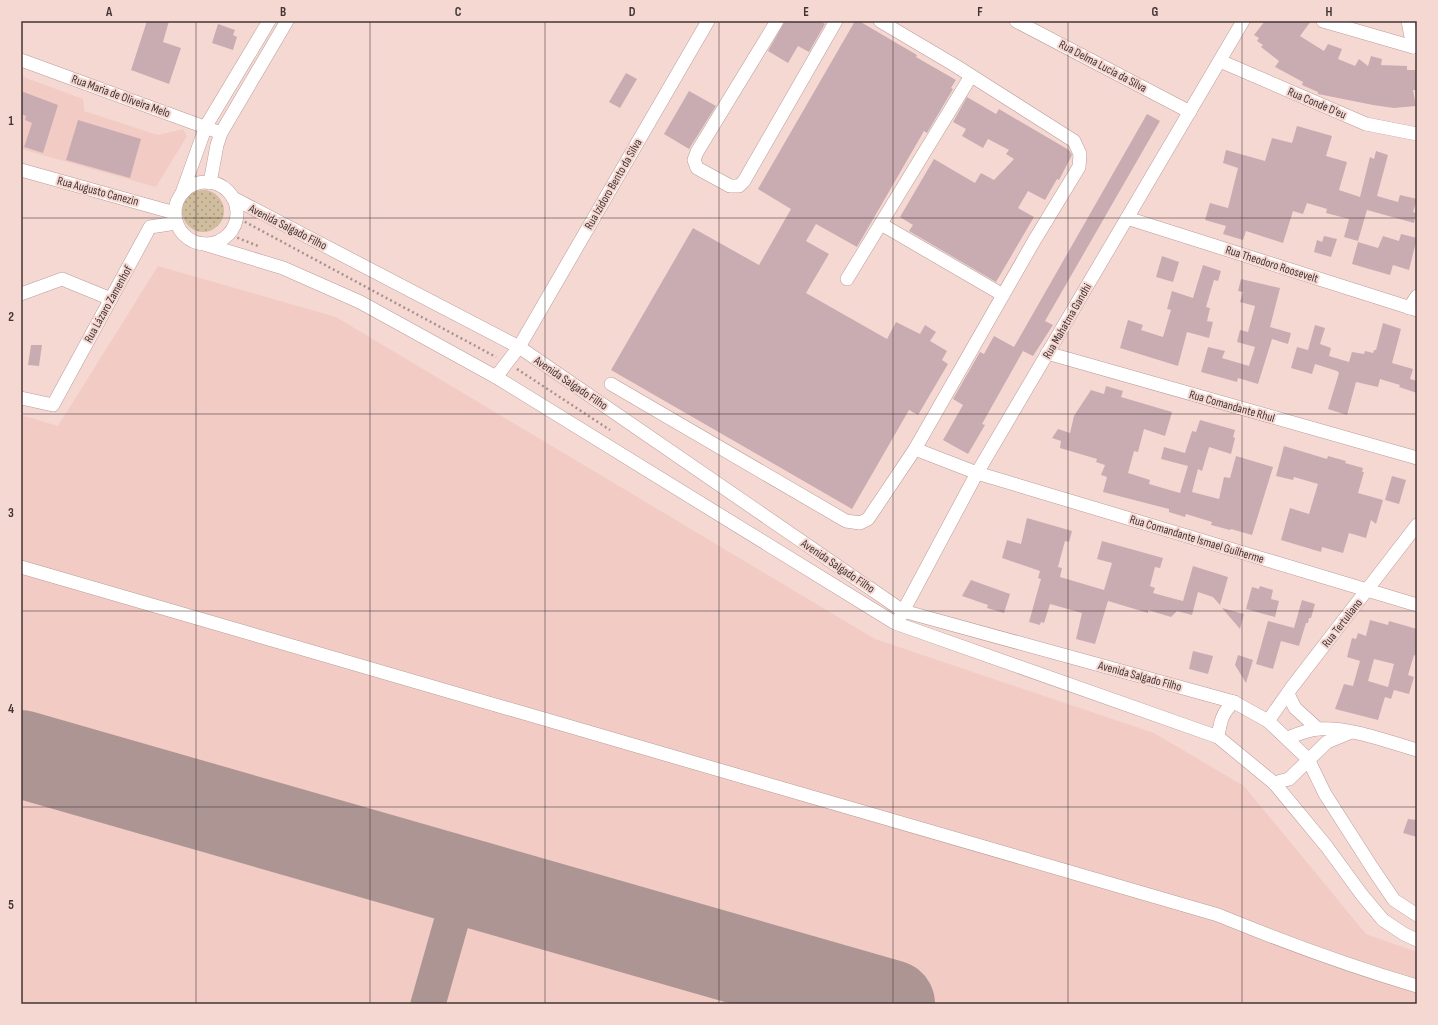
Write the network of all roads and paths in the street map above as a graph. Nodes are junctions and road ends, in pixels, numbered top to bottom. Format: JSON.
{"nodes":[{"id":1,"x":269,"y":21,"type":"edge"},
{"id":2,"x":287,"y":21,"type":"edge"},
{"id":3,"x":708,"y":21,"type":"edge"},
{"id":4,"x":777,"y":21,"type":"edge"},
{"id":5,"x":836,"y":21,"type":"edge"},
{"id":6,"x":880,"y":21,"type":"edge"},
{"id":7,"x":1016,"y":21,"type":"edge"},
{"id":8,"x":1243,"y":21,"type":"edge"},
{"id":9,"x":1323,"y":21,"type":"edge"},
{"id":10,"x":1408,"y":21,"type":"edge"},
{"id":11,"x":1415,"y":46,"type":"edge"},
{"id":12,"x":21,"y":60,"type":"edge"},
{"id":13,"x":1220,"y":61,"type":"junction"},
{"id":14,"x":971,"y":76,"type":"junction"},
{"id":15,"x":1190,"y":112,"type":"junction"},
{"id":16,"x":206,"y":126,"type":"junction"},
{"id":17,"x":221,"y":133,"type":"junction"},
{"id":18,"x":1417,"y":134,"type":"edge"},
{"id":19,"x":21,"y":170,"type":"edge"},
{"id":20,"x":210,"y":183,"type":"junction"},
{"id":21,"x":182,"y":193,"type":"junction"},
{"id":22,"x":233,"y":198,"type":"junction"},
{"id":23,"x":176,"y":218,"type":"junction"},
{"id":24,"x":1127,"y":218,"type":"junction"},
{"id":25,"x":881,"y":224,"type":"junction"},
{"id":26,"x":204,"y":244,"type":"junction"},
{"id":27,"x":847,"y":279,"type":"dead end"},
{"id":28,"x":21,"y":294,"type":"edge"},
{"id":29,"x":1003,"y":294,"type":"junction"},
{"id":30,"x":1417,"y":296,"type":"edge"},
{"id":31,"x":110,"y":299,"type":"junction"},
{"id":32,"x":1413,"y":309,"type":"edge"},
{"id":33,"x":519,"y":347,"type":"junction"},
{"id":34,"x":1048,"y":354,"type":"junction"},
{"id":35,"x":496,"y":377,"type":"junction"},
{"id":36,"x":611,"y":384,"type":"dead end"},
{"id":37,"x":21,"y":398,"type":"edge"},
{"id":38,"x":915,"y":449,"type":"junction"},
{"id":39,"x":1417,"y":458,"type":"edge"},
{"id":40,"x":977,"y":473,"type":"junction"},
{"id":41,"x":1417,"y":525,"type":"edge"},
{"id":42,"x":21,"y":567,"type":"edge"},
{"id":43,"x":1367,"y":590,"type":"junction"},
{"id":44,"x":1417,"y":605,"type":"edge"},
{"id":45,"x":903,"y":611,"type":"junction"},
{"id":46,"x":895,"y":623,"type":"junction"},
{"id":47,"x":1288,"y":694,"type":"junction"},
{"id":48,"x":1234,"y":702,"type":"junction"},
{"id":49,"x":1268,"y":721,"type":"junction"},
{"id":50,"x":1318,"y":729,"type":"junction"},
{"id":51,"x":1351,"y":732,"type":"junction"},
{"id":52,"x":1218,"y":737,"type":"junction"},
{"id":53,"x":1288,"y":738,"type":"junction"},
{"id":54,"x":1417,"y":750,"type":"edge"},
{"id":55,"x":1308,"y":758,"type":"junction"},
{"id":56,"x":1274,"y":783,"type":"junction"},
{"id":57,"x":1417,"y":916,"type":"edge"},
{"id":58,"x":1417,"y":940,"type":"edge"},
{"id":59,"x":1417,"y":986,"type":"edge"}],
"edges":[{"from":1,"to":16,"type":"street"},
{"from":2,"to":17,"type":"street"},
{"from":3,"to":33,"type":"street","name":"Rua Izidoro Bento da Silva"},
{"from":4,"to":5,"type":"street"},
{"from":6,"to":14,"type":"street"},
{"from":7,"to":15,"type":"street","name":"Rua Delma Lucia da Silva"},
{"from":8,"to":13,"type":"street","name":"Rua Mahatma Gandhi"},
{"from":9,"to":11,"type":"street"},
{"from":10,"to":11,"type":"street"},
{"from":12,"to":16,"type":"street","name":"Rua Maria de Oliveira Melo"},
{"from":13,"to":15,"type":"street","name":"Rua Mahatma Gandhi"},
{"from":13,"to":18,"type":"street","name":"Rua Conde D'eu"},
{"from":14,"to":25,"type":"street"},
{"from":14,"to":29,"type":"street"},
{"from":15,"to":24,"type":"street","name":"Rua Mahatma Gandhi"},
{"from":16,"to":17,"type":"street","name":"Rua Maria de Oliveira Melo"},
{"from":16,"to":21,"type":"street"},
{"from":17,"to":20,"type":"street"},
{"from":19,"to":23,"type":"street","name":"Rua Augusto Canezin"},
{"from":20,"to":21,"type":"street"},
{"from":20,"to":22,"type":"street"},
{"from":21,"to":23,"type":"street"},
{"from":22,"to":26,"type":"street"},
{"from":22,"to":33,"type":"street","name":"Avenida Salgado Filho"},
{"from":23,"to":26,"type":"street"},
{"from":23,"to":31,"type":"street","name":"Rua Lázaro Zamenhof"},
{"from":24,"to":32,"type":"street","name":"Rua Theodoro Roosevelt"},
{"from":24,"to":34,"type":"street","name":"Rua Mahatma Gandhi"},
{"from":25,"to":27,"type":"street"},
{"from":25,"to":29,"type":"street"},
{"from":26,"to":35,"type":"street"},
{"from":28,"to":31,"type":"street"},
{"from":29,"to":38,"type":"street"},
{"from":30,"to":32,"type":"street"},
{"from":31,"to":37,"type":"street","name":"Rua Lázaro Zamenhof"},
{"from":33,"to":35,"type":"street","name":"Rua Izidoro Bento da Silva"},
{"from":33,"to":45,"type":"street","name":"Avenida Salgado Filho"},
{"from":34,"to":39,"type":"street","name":"Rua Comandante Rhul"},
{"from":34,"to":40,"type":"street","name":"Rua Mahatma Gandhi"},
{"from":35,"to":46,"type":"street"},
{"from":36,"to":38,"type":"street"},
{"from":38,"to":40,"type":"street","name":"Rua Comandante Ismael Guilherme"},
{"from":40,"to":43,"type":"street","name":"Rua Comandante Ismael Guilherme"},
{"from":40,"to":45,"type":"street","name":"Rua Mahatma Gandhi"},
{"from":41,"to":43,"type":"street","name":"Rua Tertuliano"},
{"from":42,"to":59,"type":"street"},
{"from":43,"to":44,"type":"street","name":"Rua Comandante Ismael Guilherme"},
{"from":43,"to":47,"type":"street","name":"Rua Tertuliano"},
{"from":45,"to":46,"type":"street","name":"Rua Mahatma Gandhi"},
{"from":45,"to":48,"type":"street","name":"Avenida Salgado Filho"},
{"from":46,"to":52,"type":"street"},
{"from":47,"to":49,"type":"street","name":"Rua Tertuliano"},
{"from":47,"to":50,"type":"street"},
{"from":48,"to":49,"type":"street","name":"Avenida Salgado Filho"},
{"from":48,"to":52,"type":"street"},
{"from":49,"to":53,"type":"street","name":"Avenida Salgado Filho"},
{"from":50,"to":51,"type":"street"},
{"from":50,"to":53,"type":"street"},
{"from":51,"to":54,"type":"street"},
{"from":51,"to":55,"type":"street"},
{"from":52,"to":56,"type":"street"},
{"from":53,"to":55,"type":"street","name":"Avenida Salgado Filho"},
{"from":55,"to":56,"type":"street"},
{"from":55,"to":57,"type":"street","name":"Avenida Salgado Filho"},
{"from":56,"to":58,"type":"street"}]}
